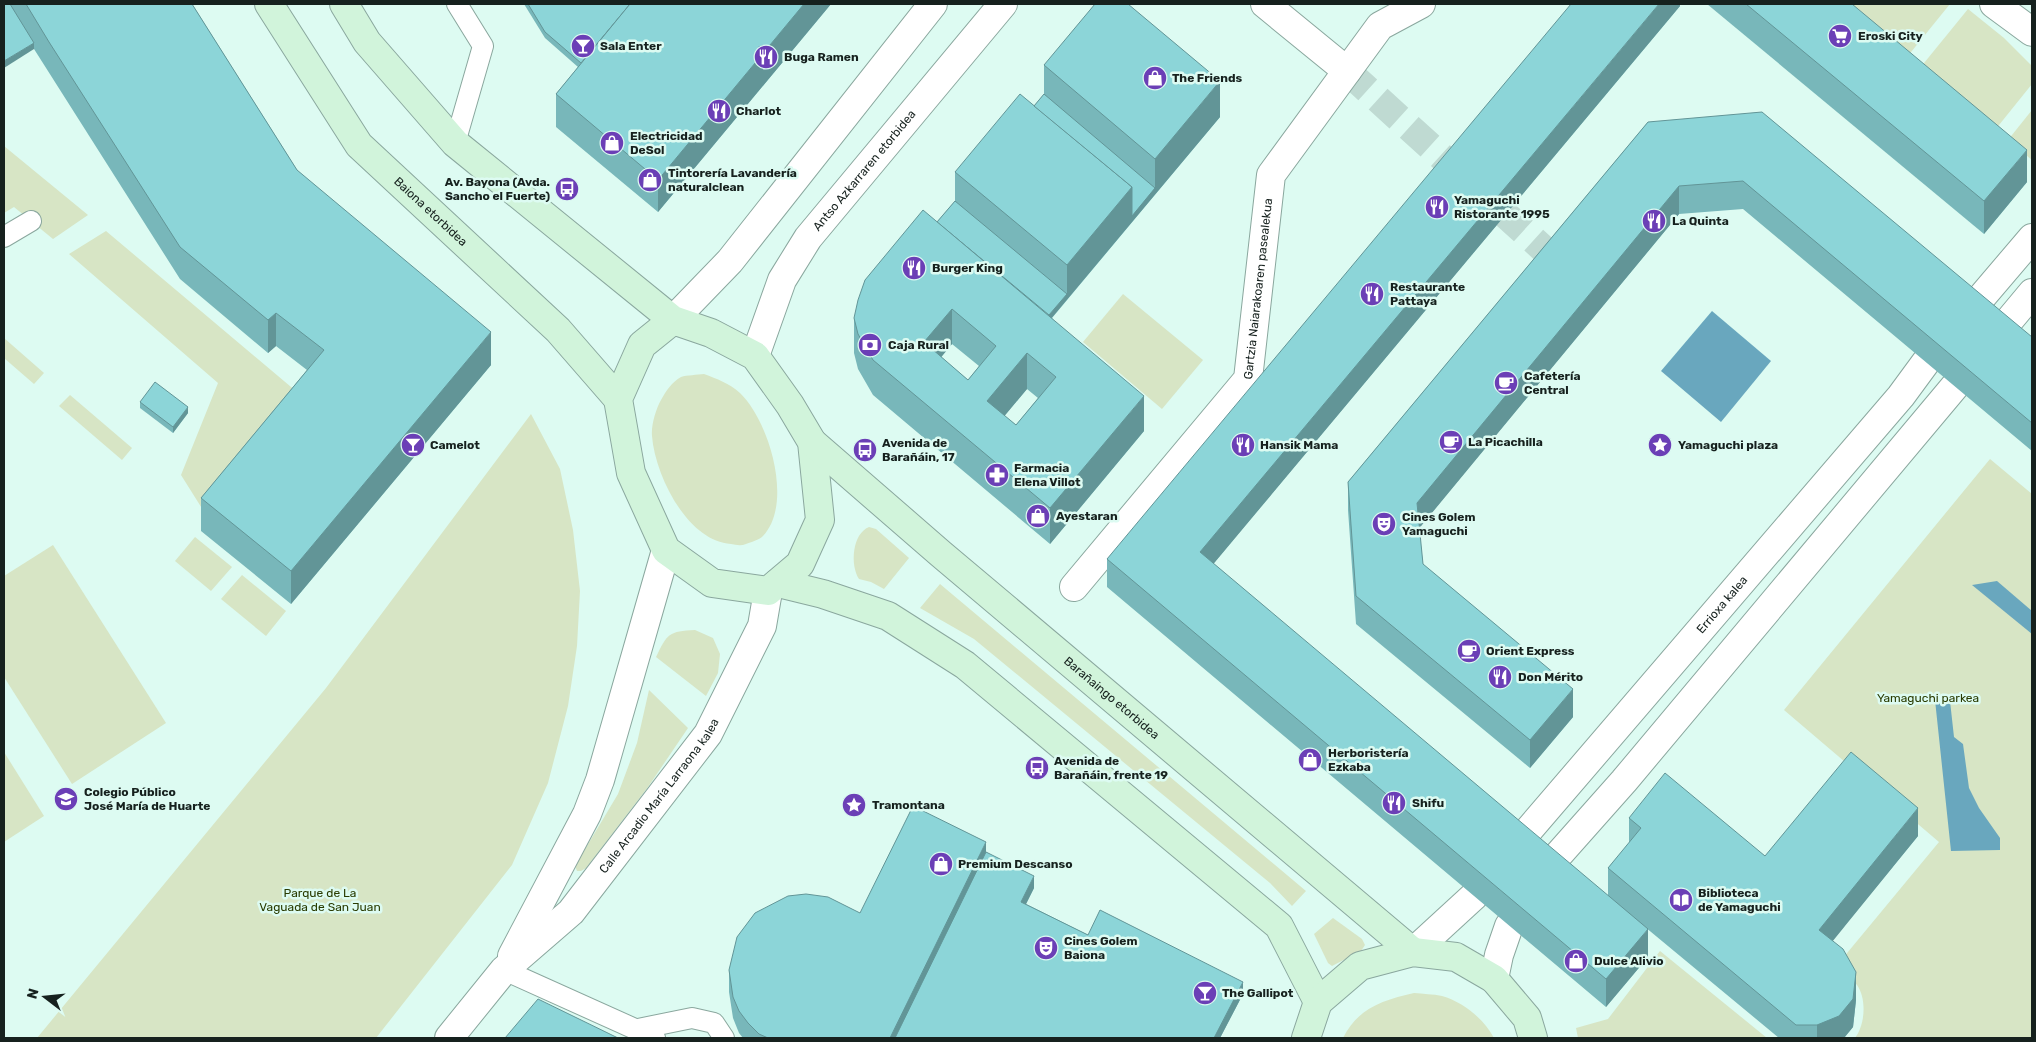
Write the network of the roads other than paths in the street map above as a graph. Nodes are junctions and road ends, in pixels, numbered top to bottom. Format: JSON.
{"nodes":[{"id":1,"x":269,"y":4,"type":"edge"},
{"id":2,"x":344,"y":4,"type":"edge"},
{"id":3,"x":457,"y":4,"type":"edge"},
{"id":4,"x":1003,"y":4,"type":"edge"},
{"id":5,"x":1265,"y":4,"type":"edge"},
{"id":6,"x":1421,"y":4,"type":"edge"},
{"id":7,"x":1994,"y":4,"type":"edge"},
{"id":8,"x":926,"y":6,"type":"edge"},
{"id":9,"x":2032,"y":32,"type":"edge"},
{"id":10,"x":1347,"y":71,"type":"junction"},
{"id":11,"x":455,"y":143,"type":"junction"},
{"id":12,"x":30,"y":221,"type":"dead end"},
{"id":13,"x":4,"y":236,"type":"edge"},
{"id":14,"x":2032,"y":238,"type":"edge"},
{"id":15,"x":2032,"y":293,"type":"edge"},
{"id":16,"x":1969,"y":312,"type":"edge"},
{"id":17,"x":673,"y":320,"type":"junction"},
{"id":18,"x":1997,"y":335,"type":"edge"},
{"id":19,"x":755,"y":356,"type":"junction"},
{"id":20,"x":1926,"y":362,"type":"edge"},
{"id":21,"x":1955,"y":386,"type":"edge"},
{"id":22,"x":618,"y":399,"type":"junction"},
{"id":23,"x":812,"y":442,"type":"junction"},
{"id":24,"x":666,"y":550,"type":"junction"},
{"id":25,"x":773,"y":587,"type":"junction"},
{"id":26,"x":1074,"y":587,"type":"dead end"},
{"id":27,"x":1515,"y":846,"type":"edge"},
{"id":28,"x":1545,"y":870,"type":"edge"},
{"id":29,"x":1474,"y":896,"type":"edge"},
{"id":30,"x":1509,"y":926,"type":"edge"},
{"id":31,"x":1413,"y":952,"type":"junction"},
{"id":32,"x":504,"y":970,"type":"junction"},
{"id":33,"x":1494,"y":979,"type":"junction"},
{"id":34,"x":1318,"y":1002,"type":"junction"},
{"id":35,"x":647,"y":1034,"type":"edge"},
{"id":36,"x":449,"y":1038,"type":"edge"},
{"id":37,"x":724,"y":1038,"type":"edge"},
{"id":38,"x":1306,"y":1038,"type":"edge"},
{"id":39,"x":1533,"y":1038,"type":"edge"}],
"edges":[{"from":1,"to":22,"type":"main road","name":"Baiona etorbidea"},
{"from":2,"to":11,"type":"main road"},
{"from":3,"to":11,"type":"lane"},
{"from":4,"to":19,"type":"street","name":"Antso Azkarraren etorbidea"},
{"from":5,"to":10,"type":"street"},
{"from":6,"to":10,"type":"street","name":"Gartzia Naiarakoaren pasealekua"},
{"from":7,"to":9,"type":"street"},
{"from":8,"to":17,"type":"street"},
{"from":10,"to":26,"type":"street","name":"Gartzia Naiarakoaren pasealekua"},
{"from":11,"to":17,"type":"main road"},
{"from":12,"to":13,"type":"lane"},
{"from":14,"to":16,"type":"street"},
{"from":15,"to":18,"type":"street"},
{"from":17,"to":19,"type":"main road"},
{"from":17,"to":22,"type":"main road"},
{"from":19,"to":23,"type":"main road"},
{"from":20,"to":27,"type":"street","name":"Errioxa kalea"},
{"from":21,"to":28,"type":"street"},
{"from":22,"to":24,"type":"main road"},
{"from":23,"to":25,"type":"main road"},
{"from":23,"to":31,"type":"main road","name":"Barañaingo etorbidea"},
{"from":24,"to":25,"type":"main road"},
{"from":24,"to":32,"type":"street","name":"Calle Arcadio María Larraona kalea"},
{"from":25,"to":32,"type":"street","name":"Calle Arcadio María Larraona kalea"},
{"from":25,"to":34,"type":"main road"},
{"from":29,"to":31,"type":"street"},
{"from":30,"to":33,"type":"street"},
{"from":31,"to":33,"type":"main road"},
{"from":31,"to":34,"type":"main road"},
{"from":32,"to":35,"type":"lane"},
{"from":32,"to":36,"type":"street","name":"Calle Arcadio María Larraona kalea"},
{"from":33,"to":39,"type":"main road"},
{"from":34,"to":38,"type":"main road"},
{"from":35,"to":37,"type":"lane"}]}
